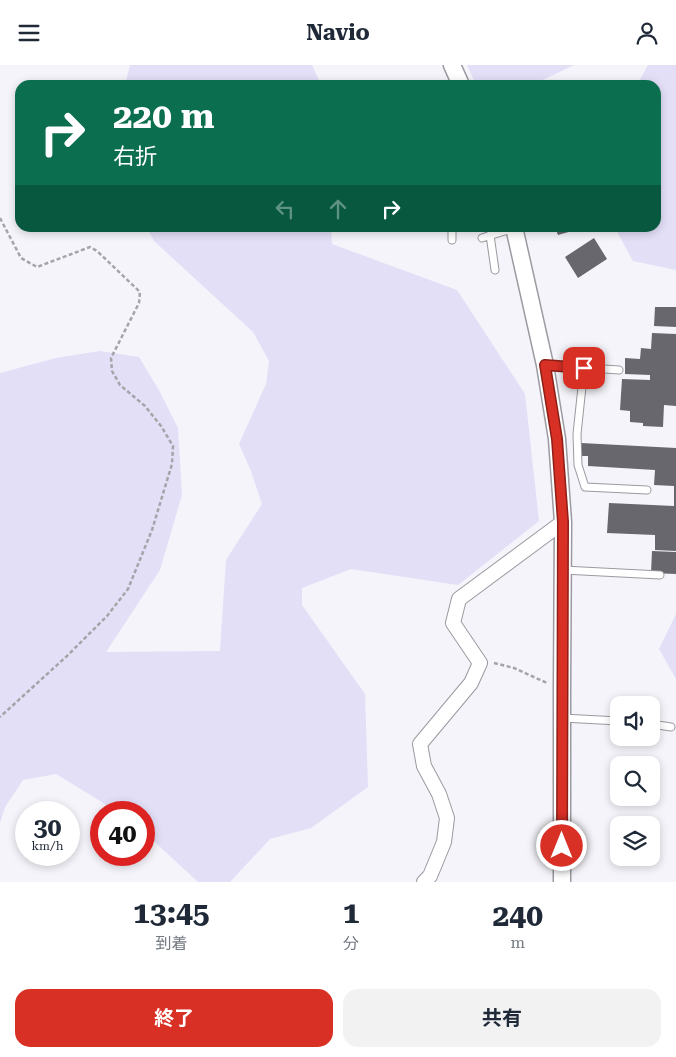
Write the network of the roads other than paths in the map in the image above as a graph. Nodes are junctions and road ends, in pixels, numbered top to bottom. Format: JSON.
{"nodes":[{"id":1,"x":452,"y":65,"type":"edge"},
{"id":2,"x":459,"y":80,"type":"edge"},
{"id":3,"x":452,"y":232,"type":"edge"},
{"id":4,"x":500,"y":232,"type":"edge"},
{"id":5,"x":515,"y":232,"type":"edge"},
{"id":6,"x":490,"y":235,"type":"junction"},
{"id":7,"x":482,"y":238,"type":"dead end"},
{"id":8,"x":452,"y":240,"type":"dead end"},
{"id":9,"x":494,"y":270,"type":"dead end"},
{"id":10,"x":545,"y":365,"type":"junction"},
{"id":11,"x":584,"y":368,"type":"junction"},
{"id":12,"x":620,"y":370,"type":"dead end"},
{"id":13,"x":647,"y":490,"type":"dead end"},
{"id":14,"x":563,"y":522,"type":"junction"},
{"id":15,"x":563,"y":570,"type":"junction"},
{"id":16,"x":660,"y":575,"type":"dead end"},
{"id":17,"x":562,"y":718,"type":"junction"},
{"id":18,"x":610,"y":721,"type":"edge"},
{"id":19,"x":660,"y":725,"type":"edge"},
{"id":20,"x":671,"y":727,"type":"dead end"},
{"id":21,"x":429,"y":880,"type":"edge"},
{"id":22,"x":562,"y":882,"type":"edge"}],
"edges":[{"from":1,"to":2,"type":"street"},
{"from":3,"to":8,"type":"lane"},
{"from":4,"to":6,"type":"lane"},
{"from":5,"to":10,"type":"street"},
{"from":6,"to":7,"type":"lane"},
{"from":6,"to":9,"type":"lane"},
{"from":10,"to":11,"type":"lane"},
{"from":10,"to":14,"type":"street"},
{"from":11,"to":12,"type":"lane"},
{"from":11,"to":13,"type":"lane"},
{"from":14,"to":15,"type":"street"},
{"from":14,"to":21,"type":"street"},
{"from":15,"to":16,"type":"lane"},
{"from":15,"to":17,"type":"street"},
{"from":17,"to":18,"type":"lane"},
{"from":17,"to":22,"type":"street"},
{"from":19,"to":20,"type":"lane"}]}
